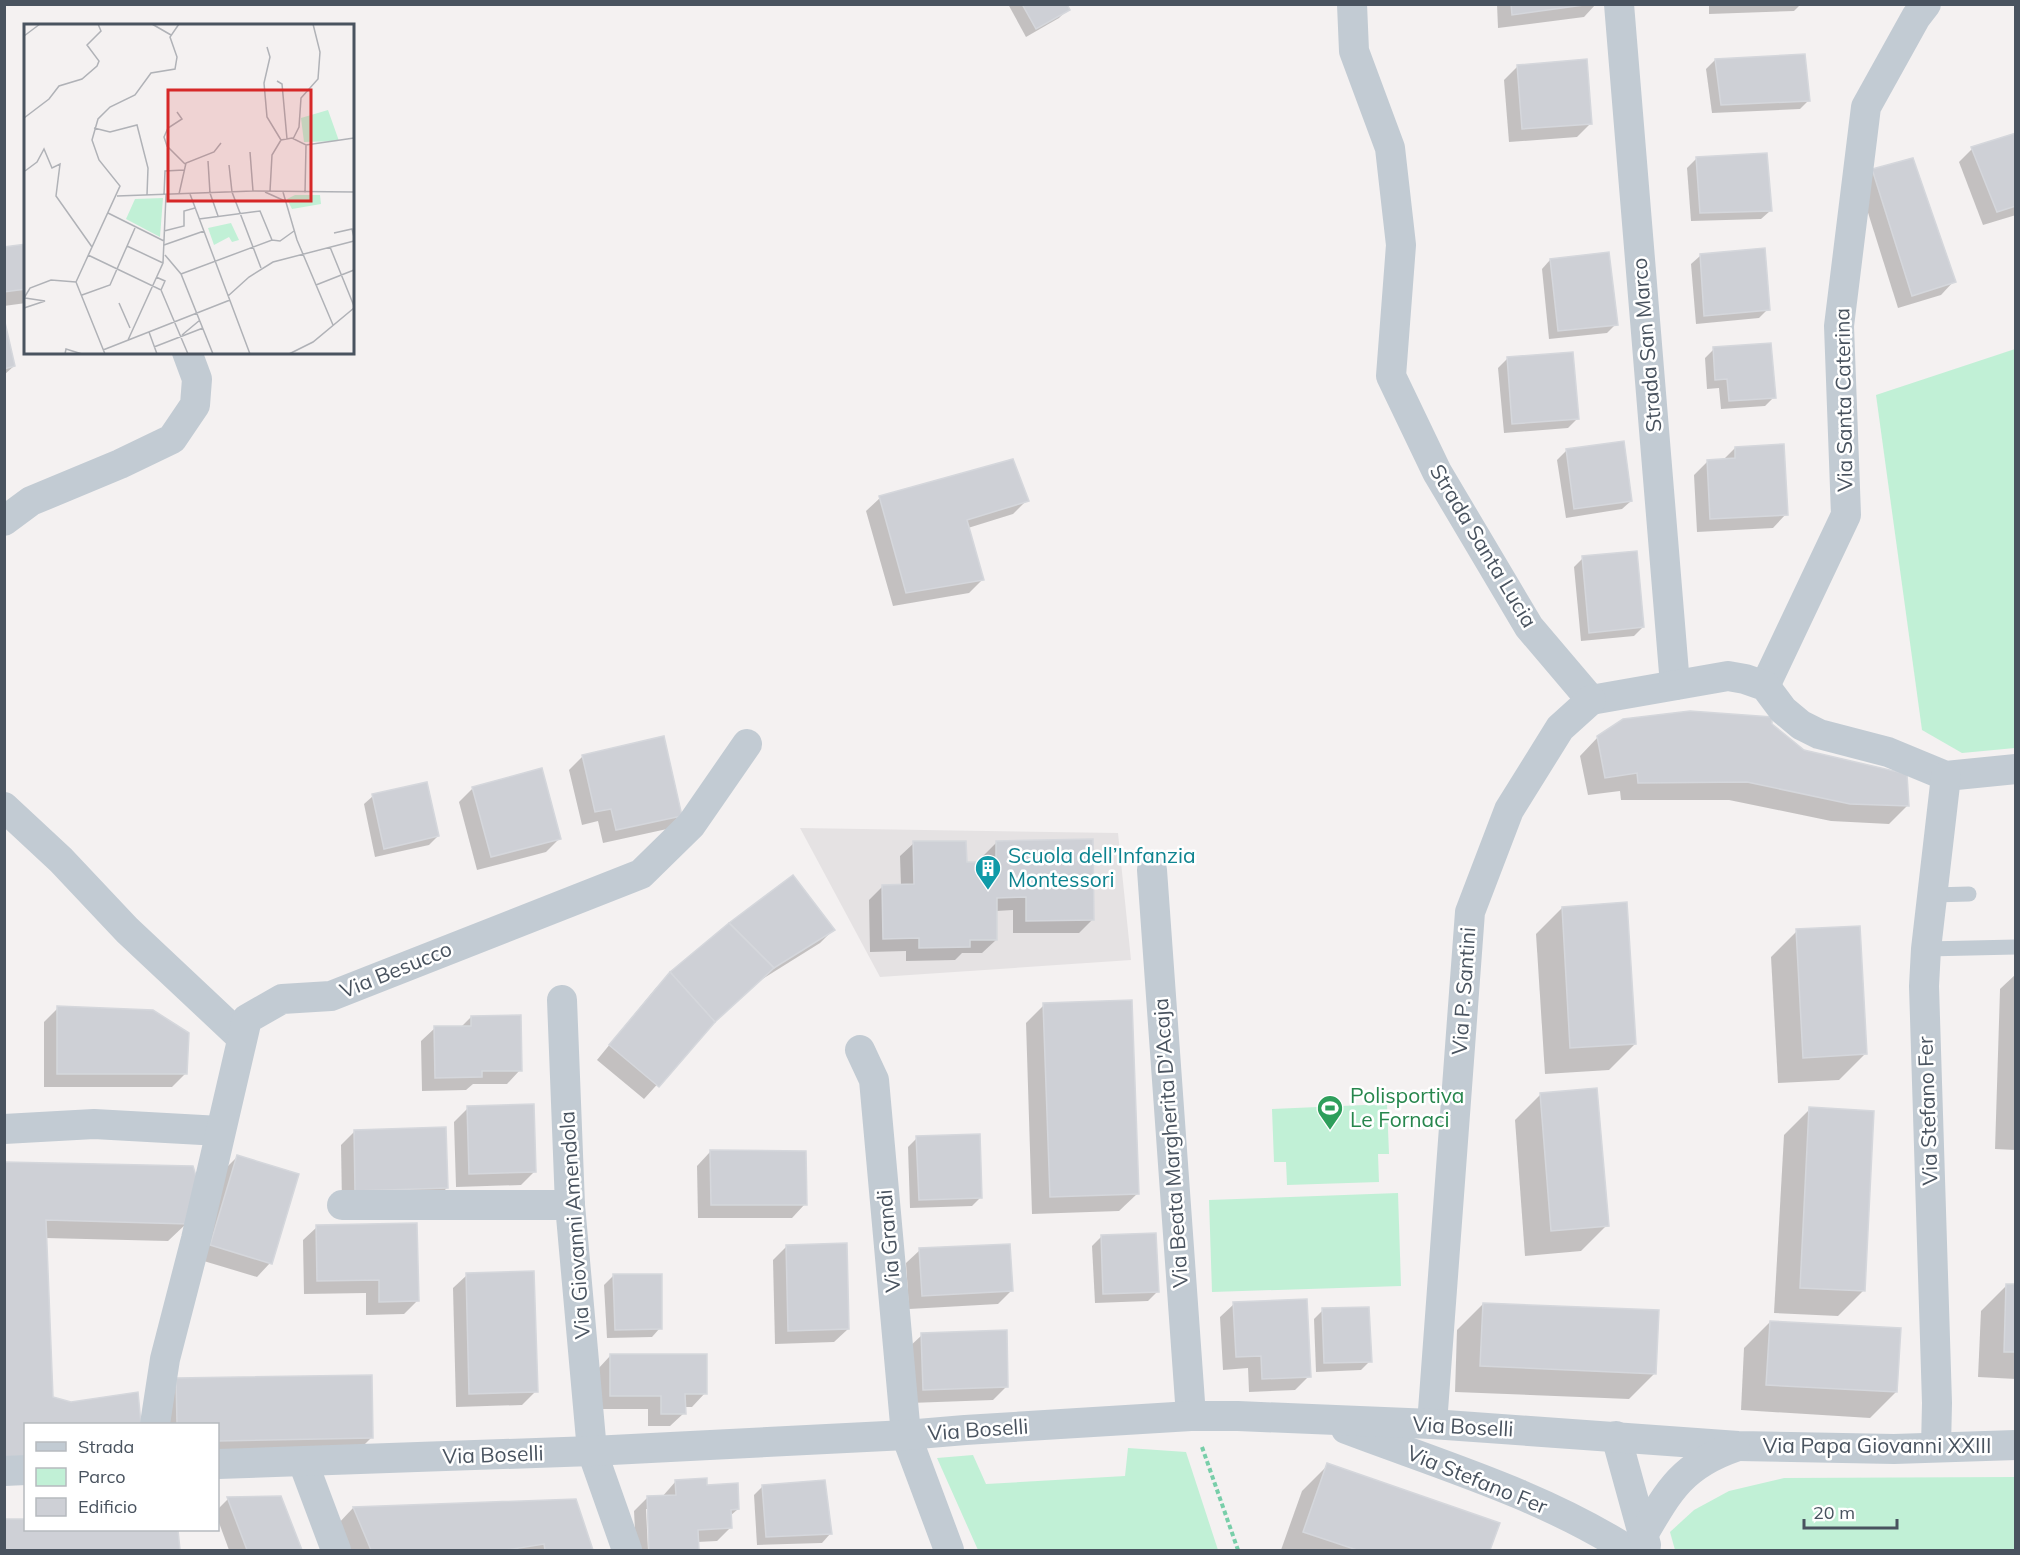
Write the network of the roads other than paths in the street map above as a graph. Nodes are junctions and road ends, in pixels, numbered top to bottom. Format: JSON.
{"nodes":[{"id":1,"x":1352,"y":4,"type":"edge"},
{"id":2,"x":1619,"y":4,"type":"edge"},
{"id":3,"x":1926,"y":4,"type":"edge"},
{"id":4,"x":188,"y":354,"type":"edge"},
{"id":5,"x":4,"y":521,"type":"edge"},
{"id":6,"x":1675,"y":685,"type":"junction"},
{"id":7,"x":1765,"y":687,"type":"junction"},
{"id":8,"x":1591,"y":700,"type":"junction"},
{"id":9,"x":747,"y":744,"type":"dead end"},
{"id":10,"x":2016,"y":769,"type":"edge"},
{"id":11,"x":1946,"y":776,"type":"junction"},
{"id":12,"x":4,"y":807,"type":"edge"},
{"id":13,"x":1152,"y":870,"type":"dead end"},
{"id":14,"x":1969,"y":894,"type":"dead end"},
{"id":15,"x":1933,"y":895,"type":"junction"},
{"id":16,"x":2016,"y":946,"type":"edge"},
{"id":17,"x":1926,"y":949,"type":"junction"},
{"id":18,"x":562,"y":1000,"type":"dead end"},
{"id":19,"x":242,"y":1038,"type":"junction"},
{"id":20,"x":860,"y":1050,"type":"dead end"},
{"id":21,"x":4,"y":1129,"type":"edge"},
{"id":22,"x":220,"y":1131,"type":"junction"},
{"id":23,"x":342,"y":1205,"type":"dead end"},
{"id":24,"x":570,"y":1205,"type":"junction"},
{"id":25,"x":1191,"y":1416,"type":"junction"},
{"id":26,"x":1321,"y":1420,"type":"junction"},
{"id":27,"x":155,"y":1423,"type":"edge"},
{"id":28,"x":1432,"y":1424,"type":"junction"},
{"id":29,"x":906,"y":1435,"type":"junction"},
{"id":30,"x":1616,"y":1436,"type":"junction"},
{"id":31,"x":2016,"y":1445,"type":"edge"},
{"id":32,"x":1738,"y":1446,"type":"junction"},
{"id":33,"x":1936,"y":1447,"type":"junction"},
{"id":34,"x":592,"y":1451,"type":"junction"},
{"id":35,"x":303,"y":1462,"type":"junction"},
{"id":36,"x":219,"y":1464,"type":"edge"},
{"id":37,"x":24,"y":1470,"type":"edge"},
{"id":38,"x":4,"y":1471,"type":"edge"},
{"id":39,"x":1639,"y":1545,"type":"edge"},
{"id":40,"x":336,"y":1551,"type":"edge"},
{"id":41,"x":627,"y":1551,"type":"edge"},
{"id":42,"x":949,"y":1551,"type":"edge"}],
"edges":[{"from":1,"to":8,"type":"street","name":"Strada Santa Lucia"},
{"from":2,"to":6,"type":"street","name":"Strada San Marco"},
{"from":3,"to":7,"type":"street","name":"Via Santa Caterina"},
{"from":4,"to":5,"type":"street"},
{"from":6,"to":7,"type":"street"},
{"from":6,"to":8,"type":"street"},
{"from":7,"to":11,"type":"street"},
{"from":8,"to":28,"type":"street","name":"Via P. Santini"},
{"from":9,"to":19,"type":"street","name":"Via Besucco"},
{"from":10,"to":11,"type":"street"},
{"from":11,"to":15,"type":"street","name":"Via Stefano Fer"},
{"from":12,"to":19,"type":"street"},
{"from":13,"to":25,"type":"street","name":"Via Beata Margherita D'Acaja"},
{"from":14,"to":15,"type":"lane"},
{"from":15,"to":17,"type":"street","name":"Via Stefano Fer"},
{"from":16,"to":17,"type":"lane"},
{"from":17,"to":33,"type":"street","name":"Via Stefano Fer"},
{"from":18,"to":24,"type":"street","name":"Via Giovanni Amendola"},
{"from":19,"to":22,"type":"street","name":"Via Besucco"},
{"from":20,"to":29,"type":"street","name":"Via Grandi"},
{"from":21,"to":22,"type":"street"},
{"from":22,"to":27,"type":"street","name":"Via Besucco"},
{"from":23,"to":24,"type":"street"},
{"from":24,"to":34,"type":"street","name":"Via Giovanni Amendola"},
{"from":25,"to":26,"type":"street","name":"Via Boselli"},
{"from":25,"to":29,"type":"street","name":"Via Boselli"},
{"from":26,"to":28,"type":"street","name":"Via Boselli"},
{"from":26,"to":39,"type":"street","name":"Via Stefano Fer"},
{"from":28,"to":30,"type":"street","name":"Via Boselli"},
{"from":29,"to":34,"type":"street","name":"Via Boselli"},
{"from":29,"to":42,"type":"street","name":"Via Grandi"},
{"from":30,"to":32,"type":"street","name":"Via Boselli"},
{"from":30,"to":39,"type":"street"},
{"from":31,"to":33,"type":"street","name":"Via Papa Giovanni XXIII"},
{"from":32,"to":33,"type":"street","name":"Via Papa Giovanni XXIII"},
{"from":32,"to":39,"type":"street"},
{"from":34,"to":35,"type":"street","name":"Via Boselli"},
{"from":34,"to":41,"type":"street","name":"Via Giovanni Amendola"},
{"from":35,"to":36,"type":"street","name":"Via Boselli"},
{"from":35,"to":40,"type":"street"},
{"from":37,"to":38,"type":"street"}]}
